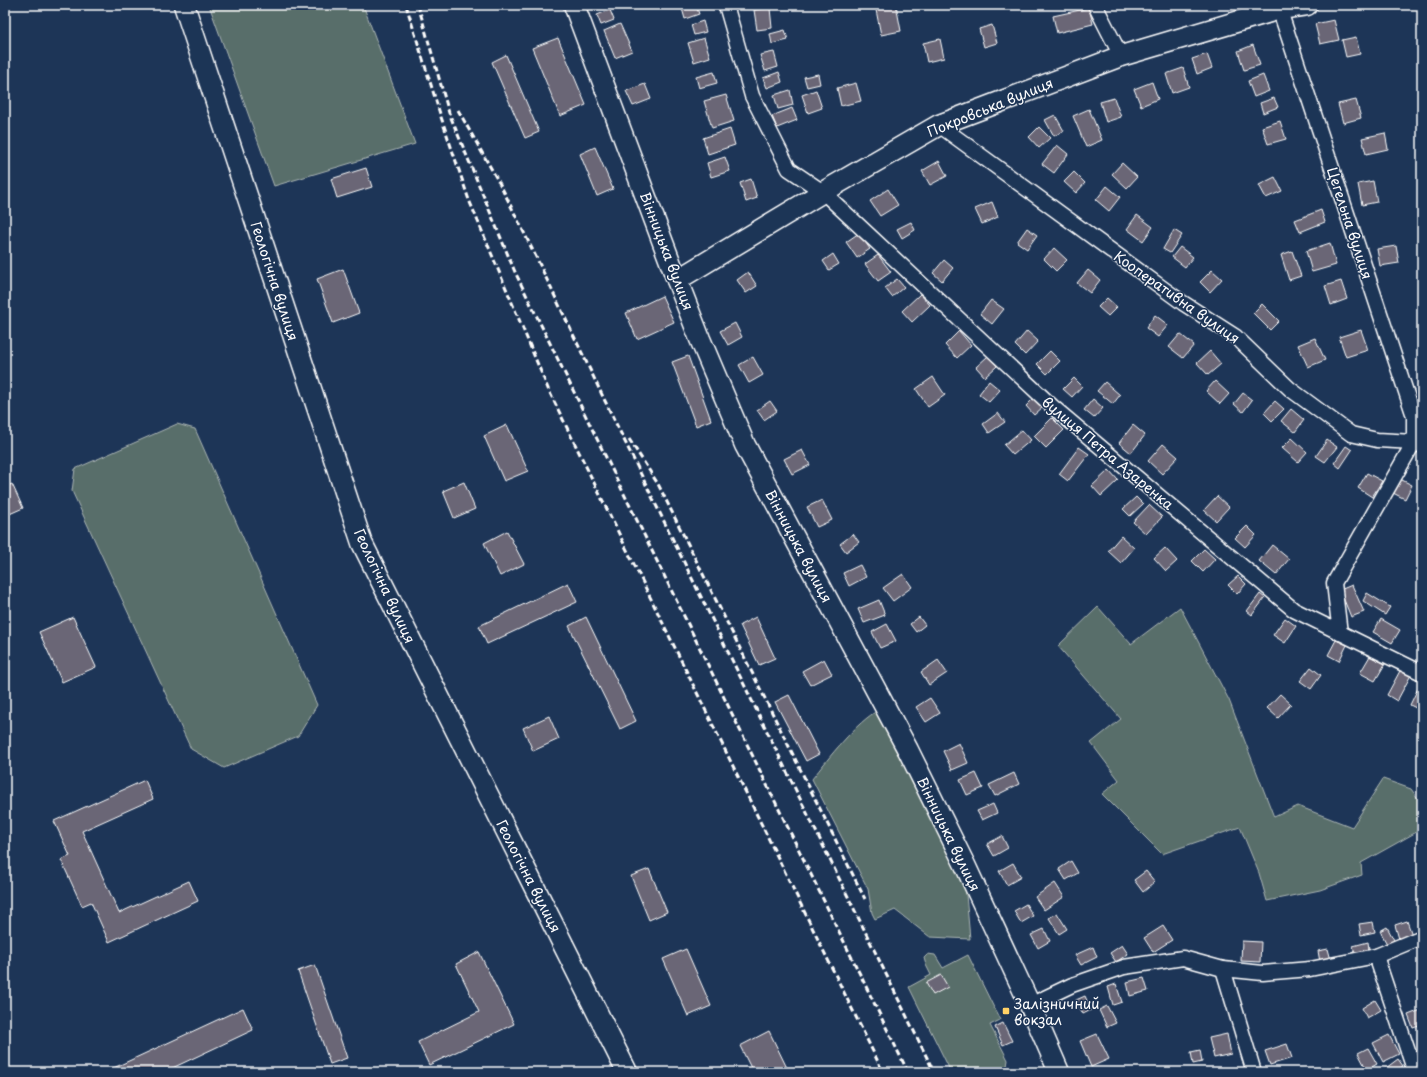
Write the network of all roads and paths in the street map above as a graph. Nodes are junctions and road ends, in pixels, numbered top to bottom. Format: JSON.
{"nodes":[{"id":1,"x":184,"y":5,"type":"edge"},
{"id":2,"x":574,"y":5,"type":"edge"},
{"id":3,"x":726,"y":5,"type":"edge"},
{"id":4,"x":1095,"y":5,"type":"edge"},
{"id":5,"x":1307,"y":5,"type":"edge"},
{"id":6,"x":1279,"y":7,"type":"edge"},
{"id":7,"x":1121,"y":56,"type":"junction"},
{"id":8,"x":939,"y":125,"type":"junction"},
{"id":9,"x":822,"y":192,"type":"junction"},
{"id":10,"x":677,"y":280,"type":"junction"},
{"id":11,"x":1418,"y":444,"type":"edge"},
{"id":12,"x":1340,"y":633,"type":"junction"},
{"id":13,"x":1422,"y":674,"type":"edge"},
{"id":14,"x":1422,"y":937,"type":"edge"},
{"id":15,"x":1376,"y":956,"type":"junction"},
{"id":16,"x":1223,"y":969,"type":"junction"},
{"id":17,"x":1030,"y":1005,"type":"junction"},
{"id":18,"x":627,"y":1072,"type":"edge"},
{"id":19,"x":1059,"y":1072,"type":"edge"},
{"id":20,"x":1254,"y":1072,"type":"edge"},
{"id":21,"x":1415,"y":1072,"type":"edge"}],
"edges":[{"from":1,"to":18,"type":"street","name":"Геологічна вулиця"},
{"from":2,"to":10,"type":"street","name":"Вінницька вулиця"},
{"from":3,"to":9,"type":"street","name":"вулиця Петра Азаренка"},
{"from":4,"to":7,"type":"street"},
{"from":5,"to":6,"type":"street","name":"Покровська вулиця"},
{"from":6,"to":7,"type":"street","name":"Покровська вулиця"},
{"from":6,"to":11,"type":"street","name":"Цегельна вулиця"},
{"from":7,"to":8,"type":"street","name":"Покровська вулиця"},
{"from":8,"to":9,"type":"street","name":"Покровська вулиця"},
{"from":8,"to":11,"type":"street","name":"Кооперативна вулиця"},
{"from":9,"to":10,"type":"street","name":"Покровська вулиця"},
{"from":9,"to":12,"type":"street","name":"вулиця Петра Азаренка"},
{"from":10,"to":17,"type":"street","name":"Вінницька вулиця"},
{"from":11,"to":12,"type":"street"},
{"from":12,"to":13,"type":"street","name":"вулиця Петра Азаренка"},
{"from":14,"to":15,"type":"street"},
{"from":15,"to":16,"type":"street"},
{"from":15,"to":21,"type":"street"},
{"from":16,"to":17,"type":"street"},
{"from":16,"to":20,"type":"street"},
{"from":17,"to":19,"type":"street","name":"Вінницька вулиця"}]}
